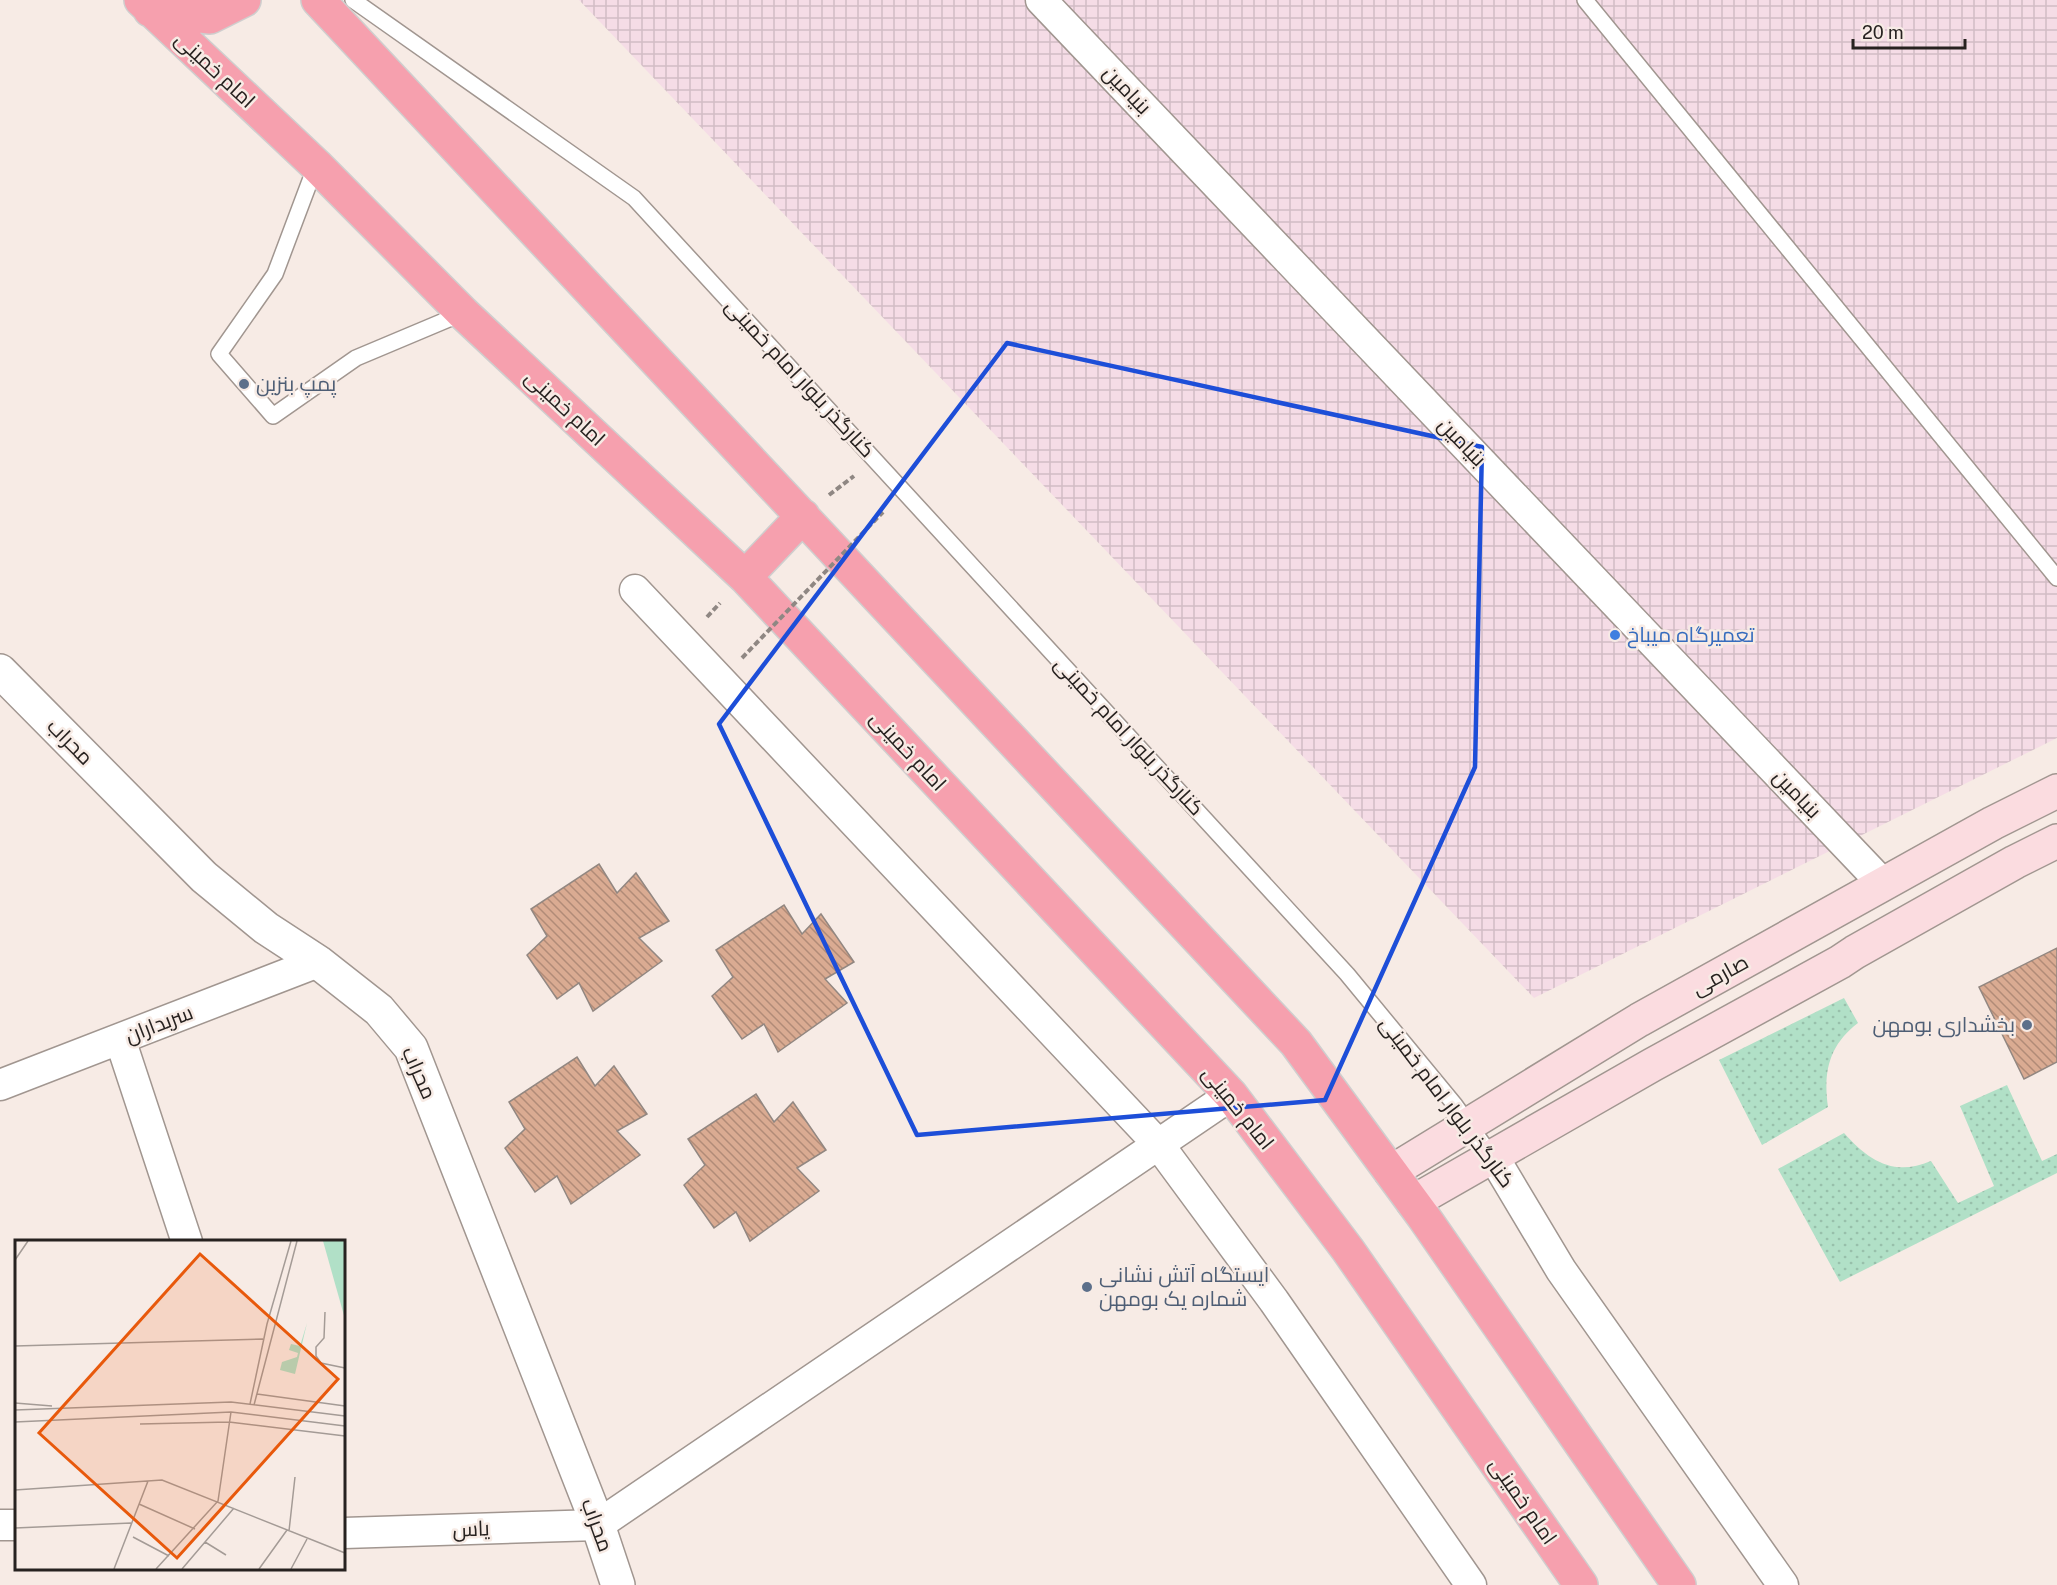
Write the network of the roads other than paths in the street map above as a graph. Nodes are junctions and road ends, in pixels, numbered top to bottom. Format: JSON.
{"nodes":[{"id":1,"x":244,"y":0,"type":"edge"},
{"id":2,"x":318,"y":0,"type":"edge"},
{"id":3,"x":353,"y":0,"type":"edge"},
{"id":4,"x":1041,"y":0,"type":"edge"},
{"id":5,"x":1586,"y":0,"type":"edge"},
{"id":6,"x":146,"y":5,"type":"edge"},
{"id":7,"x":316,"y":165,"type":"junction"},
{"id":8,"x":463,"y":313,"type":"junction"},
{"id":9,"x":803,"y":516,"type":"junction"},
{"id":10,"x":745,"y":577,"type":"junction"},
{"id":11,"x":2057,"y":578,"type":"edge"},
{"id":12,"x":635,"y":590,"type":"dead end"},
{"id":13,"x":0,"y":671,"type":"edge"},
{"id":14,"x":2057,"y":791,"type":"edge"},
{"id":15,"x":2057,"y":841,"type":"edge"},
{"id":16,"x":1883,"y":884,"type":"junction"},
{"id":17,"x":1820,"y":918,"type":"junction"},
{"id":18,"x":318,"y":962,"type":"junction"},
{"id":19,"x":1840,"y":962,"type":"junction"},
{"id":20,"x":120,"y":1039,"type":"junction"},
{"id":21,"x":0,"y":1085,"type":"edge"},
{"id":22,"x":1231,"y":1095,"type":"junction"},
{"id":23,"x":1478,"y":1118,"type":"junction"},
{"id":24,"x":1159,"y":1145,"type":"junction"},
{"id":25,"x":1500,"y":1155,"type":"junction"},
{"id":26,"x":1391,"y":1172,"type":"junction"},
{"id":27,"x":1413,"y":1202,"type":"junction"},
{"id":28,"x":186,"y":1240,"type":"edge"},
{"id":29,"x":0,"y":1525,"type":"edge"},
{"id":30,"x":598,"y":1525,"type":"junction"},
{"id":31,"x":15,"y":1526,"type":"edge"},
{"id":32,"x":345,"y":1533,"type":"edge"},
{"id":33,"x":618,"y":1585,"type":"edge"},
{"id":34,"x":1471,"y":1585,"type":"edge"},
{"id":35,"x":1581,"y":1585,"type":"edge"},
{"id":36,"x":1679,"y":1585,"type":"edge"},
{"id":37,"x":1783,"y":1585,"type":"edge"}],
"edges":[{"from":1,"to":6,"type":"highway"},
{"from":2,"to":9,"type":"highway"},
{"from":3,"to":23,"type":"lane","name":"کنارگذر بلوار امام خمینی"},
{"from":4,"to":16,"type":"street","name":"بنیامین"},
{"from":5,"to":11,"type":"lane"},
{"from":6,"to":7,"type":"highway","name":"امام خمینی"},
{"from":7,"to":8,"type":"highway","name":"امام خمینی"},
{"from":7,"to":8,"type":"lane"},
{"from":8,"to":10,"type":"highway","name":"امام خمینی"},
{"from":9,"to":10,"type":"highway"},
{"from":9,"to":26,"type":"highway"},
{"from":10,"to":22,"type":"highway","name":"امام خمینی"},
{"from":12,"to":24,"type":"street"},
{"from":13,"to":18,"type":"street","name":"محراب"},
{"from":14,"to":16,"type":"main road","name":"صارمی"},
{"from":15,"to":19,"type":"main road"},
{"from":16,"to":17,"type":"main road","name":"صارمی"},
{"from":17,"to":19,"type":"main road"},
{"from":17,"to":23,"type":"main road","name":"صارمی"},
{"from":18,"to":20,"type":"street","name":"سربداران"},
{"from":18,"to":30,"type":"street","name":"محراب"},
{"from":19,"to":25,"type":"main road"},
{"from":20,"to":21,"type":"street","name":"سربداران"},
{"from":20,"to":28,"type":"street"},
{"from":22,"to":24,"type":"street"},
{"from":22,"to":35,"type":"highway","name":"امام خمینی"},
{"from":23,"to":25,"type":"main road"},
{"from":23,"to":26,"type":"main road","name":"صارمی"},
{"from":24,"to":30,"type":"street"},
{"from":24,"to":34,"type":"street"},
{"from":25,"to":27,"type":"main road"},
{"from":25,"to":37,"type":"street","name":"کنارگذر بلوار امام خمینی"},
{"from":26,"to":27,"type":"highway"},
{"from":27,"to":36,"type":"highway"},
{"from":29,"to":31,"type":"street"},
{"from":30,"to":32,"type":"street","name":"یاس"},
{"from":30,"to":33,"type":"street","name":"محراب"}]}
